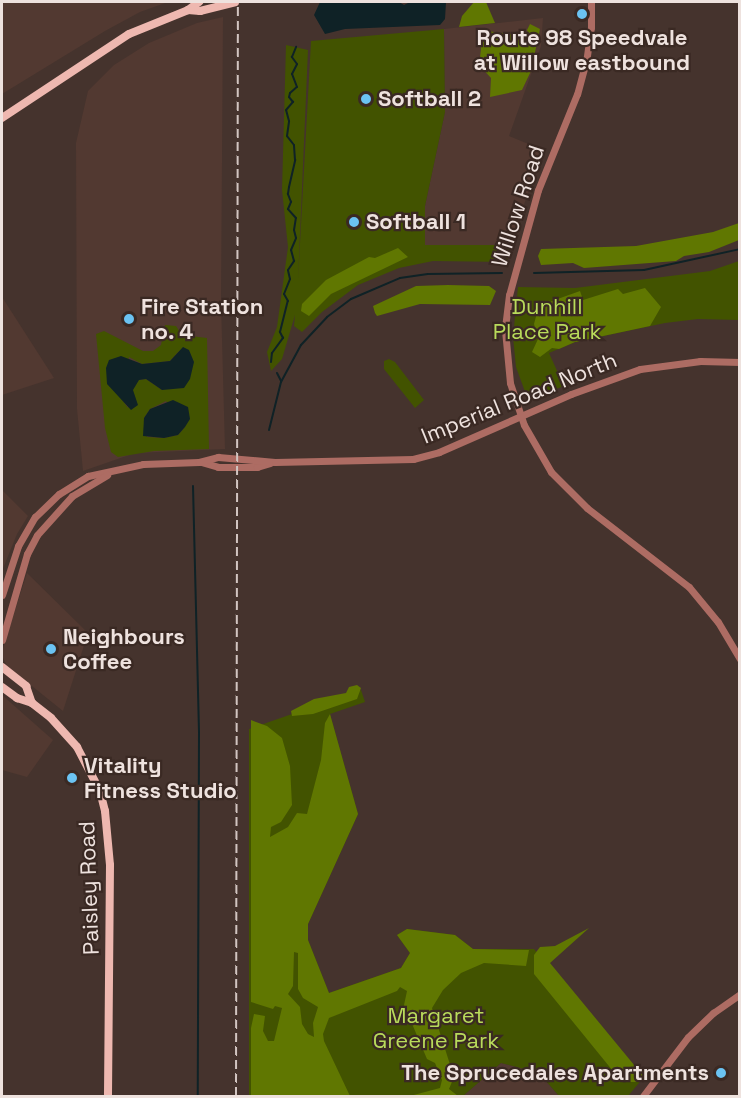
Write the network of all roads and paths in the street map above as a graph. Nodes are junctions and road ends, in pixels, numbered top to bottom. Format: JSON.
{"nodes":[{"id":1,"x":199,"y":2,"type":"edge"},
{"id":2,"x":235,"y":2,"type":"edge"},
{"id":3,"x":591,"y":2,"type":"edge"},
{"id":4,"x":188,"y":10,"type":"junction"},
{"id":5,"x":2,"y":118,"type":"edge"},
{"id":6,"x":740,"y":362,"type":"edge"},
{"id":7,"x":521,"y":417,"type":"junction"},
{"id":8,"x":109,"y":474,"type":"junction"},
{"id":9,"x":2,"y":595,"type":"edge"},
{"id":10,"x":2,"y":640,"type":"edge"},
{"id":11,"x":740,"y":659,"type":"edge"},
{"id":12,"x":2,"y":668,"type":"edge"},
{"id":13,"x":2,"y":687,"type":"edge"},
{"id":14,"x":32,"y":703,"type":"junction"},
{"id":15,"x":740,"y":994,"type":"edge"},
{"id":16,"x":108,"y":1096,"type":"edge"},
{"id":17,"x":643,"y":1096,"type":"edge"}],
"edges":[{"from":1,"to":4,"type":"main road"},
{"from":2,"to":4,"type":"main road"},
{"from":3,"to":7,"type":"street","name":"Willow Road"},
{"from":4,"to":5,"type":"main road"},
{"from":6,"to":7,"type":"street","name":"Imperial Road North"},
{"from":7,"to":8,"type":"street","name":"Imperial Road North"},
{"from":7,"to":11,"type":"street","name":"Willow Road"},
{"from":8,"to":9,"type":"street"},
{"from":8,"to":10,"type":"street"},
{"from":12,"to":14,"type":"main road","name":"Paisley Road"},
{"from":13,"to":14,"type":"main road","name":"Paisley Road"},
{"from":14,"to":16,"type":"main road","name":"Paisley Road"},
{"from":15,"to":17,"type":"street"}]}
